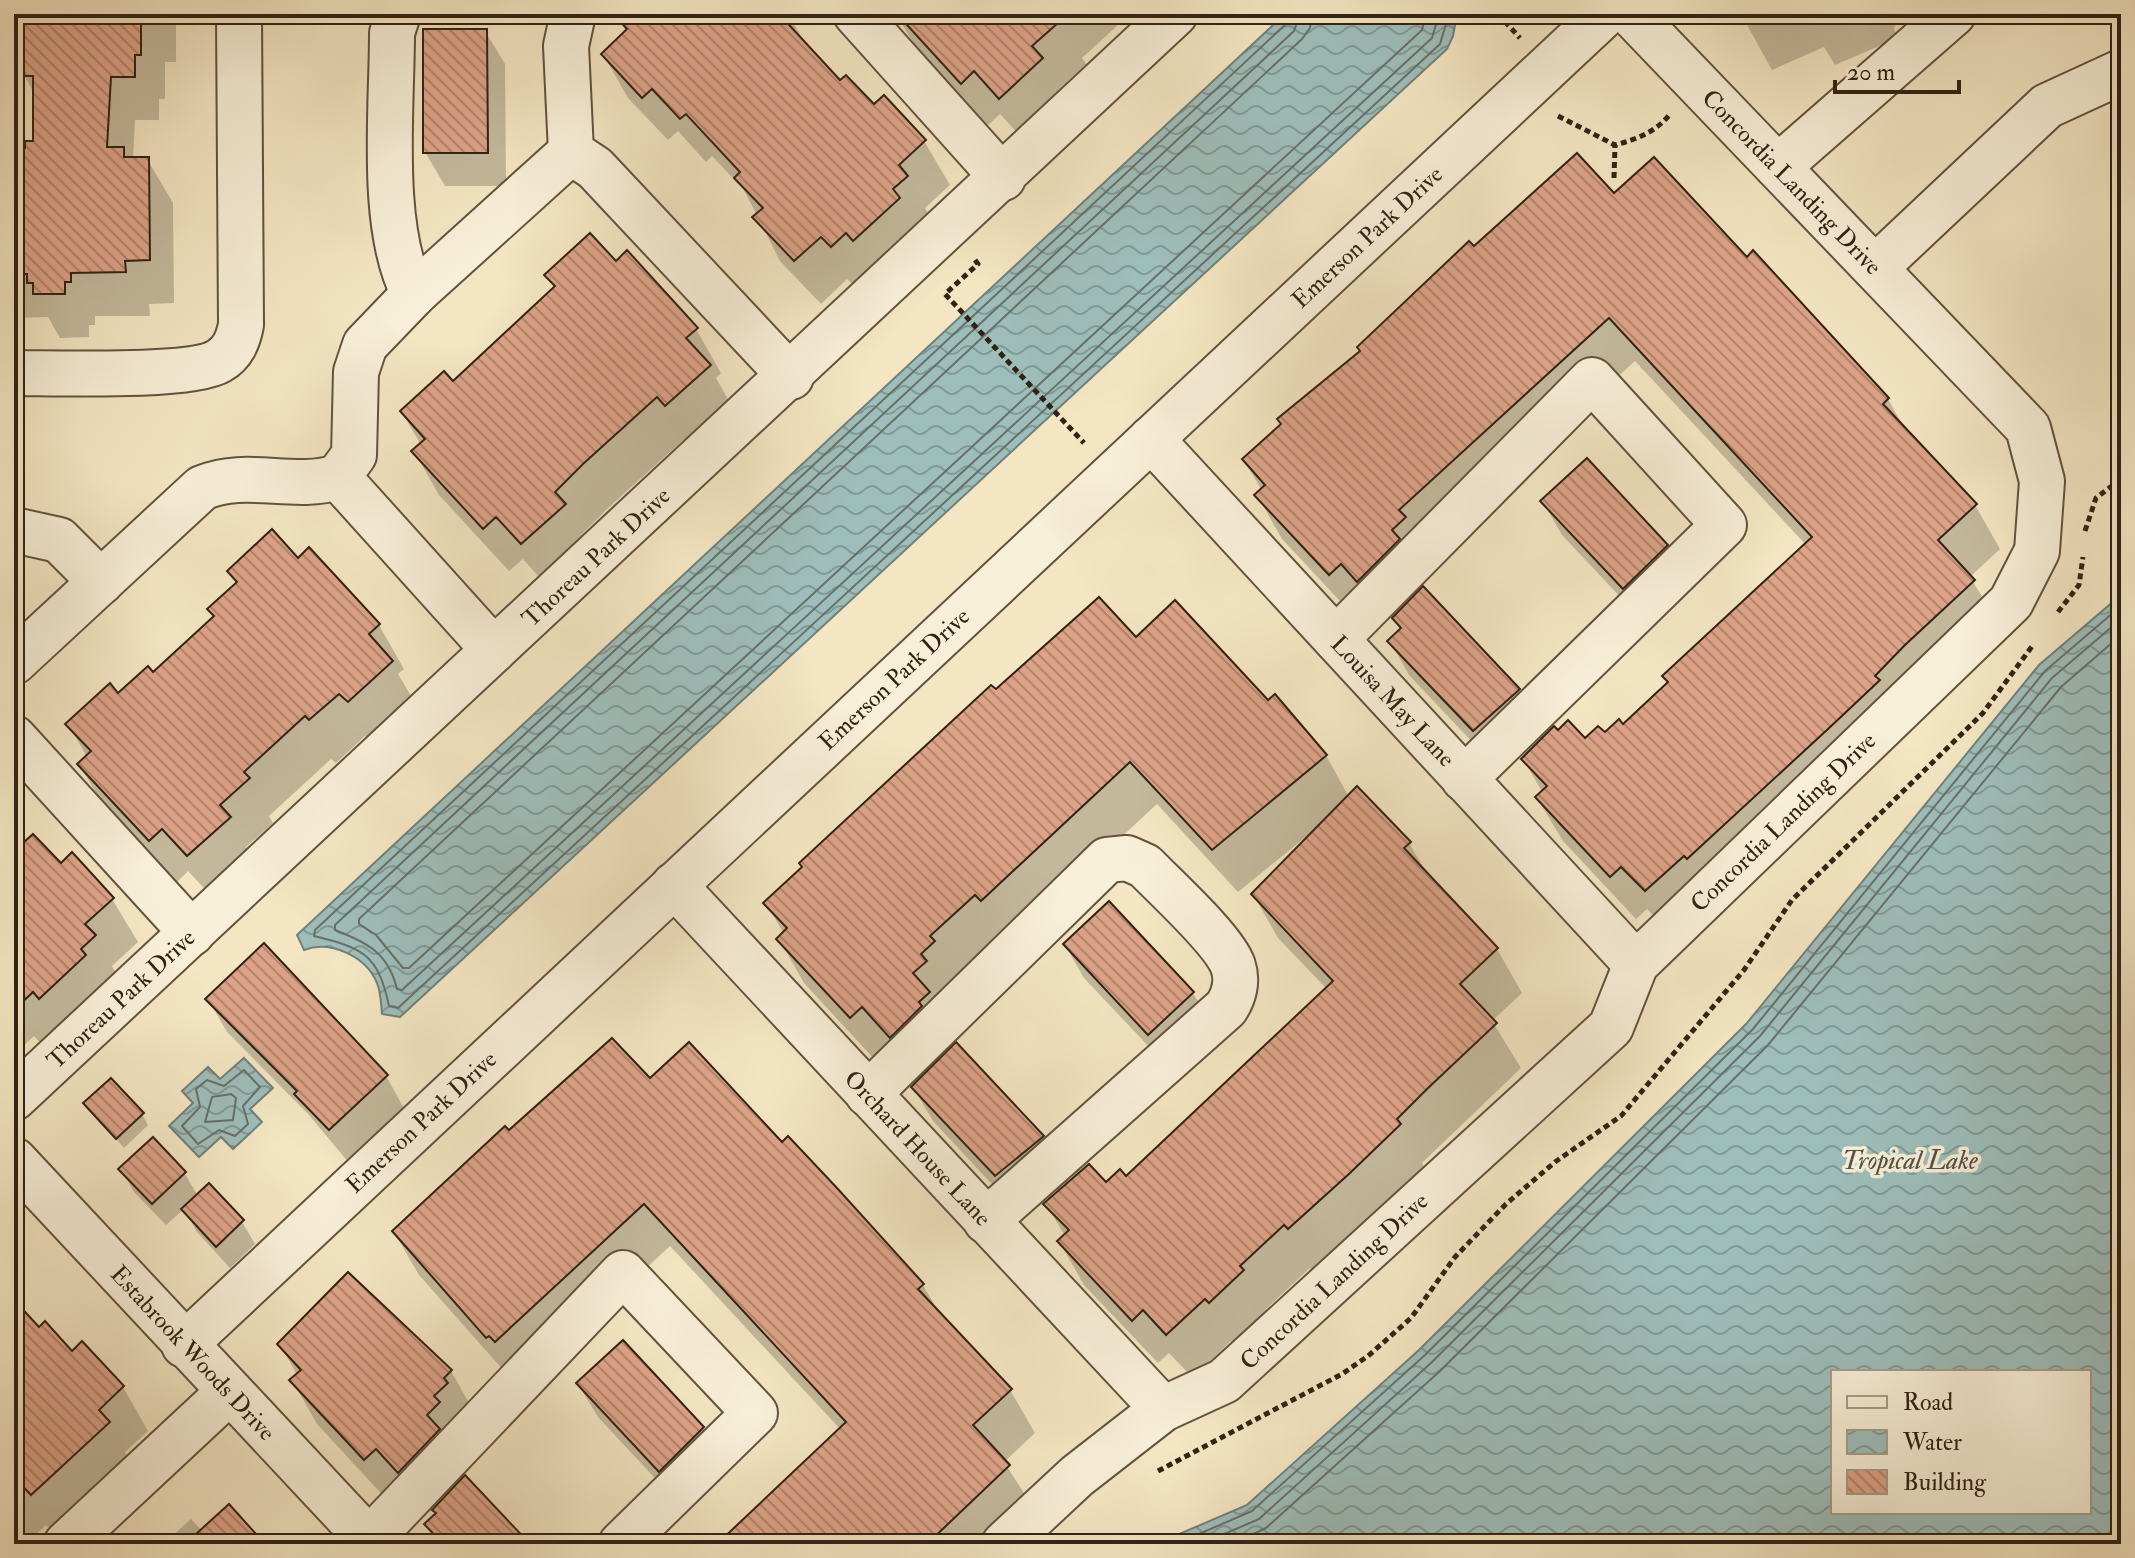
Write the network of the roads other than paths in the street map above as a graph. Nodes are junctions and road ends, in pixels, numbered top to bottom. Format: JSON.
{"nodes":[{"id":1,"x":239,"y":14,"type":"edge"},
{"id":2,"x":398,"y":14,"type":"edge"},
{"id":3,"x":573,"y":14,"type":"edge"},
{"id":4,"x":856,"y":14,"type":"edge"},
{"id":5,"x":1175,"y":14,"type":"edge"},
{"id":6,"x":1605,"y":14,"type":"edge"},
{"id":7,"x":1631,"y":14,"type":"edge"},
{"id":8,"x":1953,"y":14,"type":"edge"},
{"id":9,"x":2121,"y":72,"type":"edge"},
{"id":10,"x":571,"y":152,"type":"junction"},
{"id":11,"x":1778,"y":167,"type":"junction"},
{"id":12,"x":1003,"y":178,"type":"junction"},
{"id":13,"x":1875,"y":268,"type":"junction"},
{"id":14,"x":414,"y":294,"type":"junction"},
{"id":15,"x":14,"y":373,"type":"edge"},
{"id":16,"x":791,"y":377,"type":"junction"},
{"id":17,"x":1151,"y":439,"type":"junction"},
{"id":18,"x":338,"y":477,"type":"junction"},
{"id":19,"x":14,"y":530,"type":"edge"},
{"id":20,"x":101,"y":582,"type":"junction"},
{"id":21,"x":1336,"y":639,"type":"junction"},
{"id":22,"x":494,"y":650,"type":"junction"},
{"id":23,"x":14,"y":662,"type":"edge"},
{"id":24,"x":14,"y":738,"type":"edge"},
{"id":25,"x":1464,"y":779,"type":"junction"},
{"id":26,"x":674,"y":885,"type":"junction"},
{"id":27,"x":192,"y":933,"type":"junction"},
{"id":28,"x":1636,"y":964,"type":"junction"},
{"id":29,"x":868,"y":1094,"type":"junction"},
{"id":30,"x":14,"y":1098,"type":"edge"},
{"id":31,"x":14,"y":1160,"type":"edge"},
{"id":32,"x":986,"y":1221,"type":"junction"},
{"id":33,"x":184,"y":1345,"type":"junction"},
{"id":34,"x":229,"y":1392,"type":"junction"},
{"id":35,"x":1163,"y":1409,"type":"junction"},
{"id":36,"x":371,"y":1542,"type":"edge"},
{"id":37,"x":66,"y":1544,"type":"edge"},
{"id":38,"x":621,"y":1544,"type":"edge"},
{"id":39,"x":1004,"y":1544,"type":"edge"}],
"edges":[{"from":1,"to":15,"type":"lane"},
{"from":2,"to":14,"type":"lane"},
{"from":3,"to":10,"type":"lane"},
{"from":4,"to":12,"type":"lane"},
{"from":5,"to":12,"type":"lane","name":"Thoreau Park Drive"},
{"from":6,"to":17,"type":"lane","name":"Emerson Park Drive"},
{"from":7,"to":11,"type":"lane","name":"Concordia Landing Drive"},
{"from":8,"to":11,"type":"lane"},
{"from":9,"to":13,"type":"lane"},
{"from":10,"to":14,"type":"lane"},
{"from":10,"to":16,"type":"lane"},
{"from":11,"to":13,"type":"lane","name":"Concordia Landing Drive"},
{"from":12,"to":16,"type":"lane","name":"Thoreau Park Drive"},
{"from":13,"to":28,"type":"lane","name":"Concordia Landing Drive"},
{"from":14,"to":18,"type":"lane"},
{"from":16,"to":22,"type":"lane","name":"Thoreau Park Drive"},
{"from":17,"to":21,"type":"lane","name":"Louisa May Lane"},
{"from":17,"to":26,"type":"lane","name":"Emerson Park Drive"},
{"from":18,"to":20,"type":"lane"},
{"from":18,"to":22,"type":"lane"},
{"from":19,"to":20,"type":"lane"},
{"from":20,"to":23,"type":"lane"},
{"from":21,"to":25,"type":"lane","name":"Louisa May Lane"},
{"from":21,"to":25,"type":"lane"},
{"from":22,"to":27,"type":"lane","name":"Thoreau Park Drive"},
{"from":24,"to":27,"type":"lane"},
{"from":25,"to":28,"type":"lane","name":"Louisa May Lane"},
{"from":26,"to":29,"type":"lane","name":"Orchard House Lane"},
{"from":26,"to":33,"type":"lane","name":"Emerson Park Drive"},
{"from":27,"to":30,"type":"lane","name":"Thoreau Park Drive"},
{"from":28,"to":35,"type":"lane","name":"Concordia Landing Drive"},
{"from":29,"to":32,"type":"lane","name":"Orchard House Lane"},
{"from":29,"to":32,"type":"lane"},
{"from":31,"to":33,"type":"lane","name":"Estabrook Woods Drive"},
{"from":32,"to":35,"type":"lane","name":"Orchard House Lane"},
{"from":33,"to":34,"type":"lane","name":"Estabrook Woods Drive"},
{"from":34,"to":36,"type":"lane","name":"Estabrook Woods Drive"},
{"from":34,"to":37,"type":"lane"},
{"from":35,"to":39,"type":"lane","name":"Concordia Landing Drive"},
{"from":36,"to":38,"type":"lane"}]}
